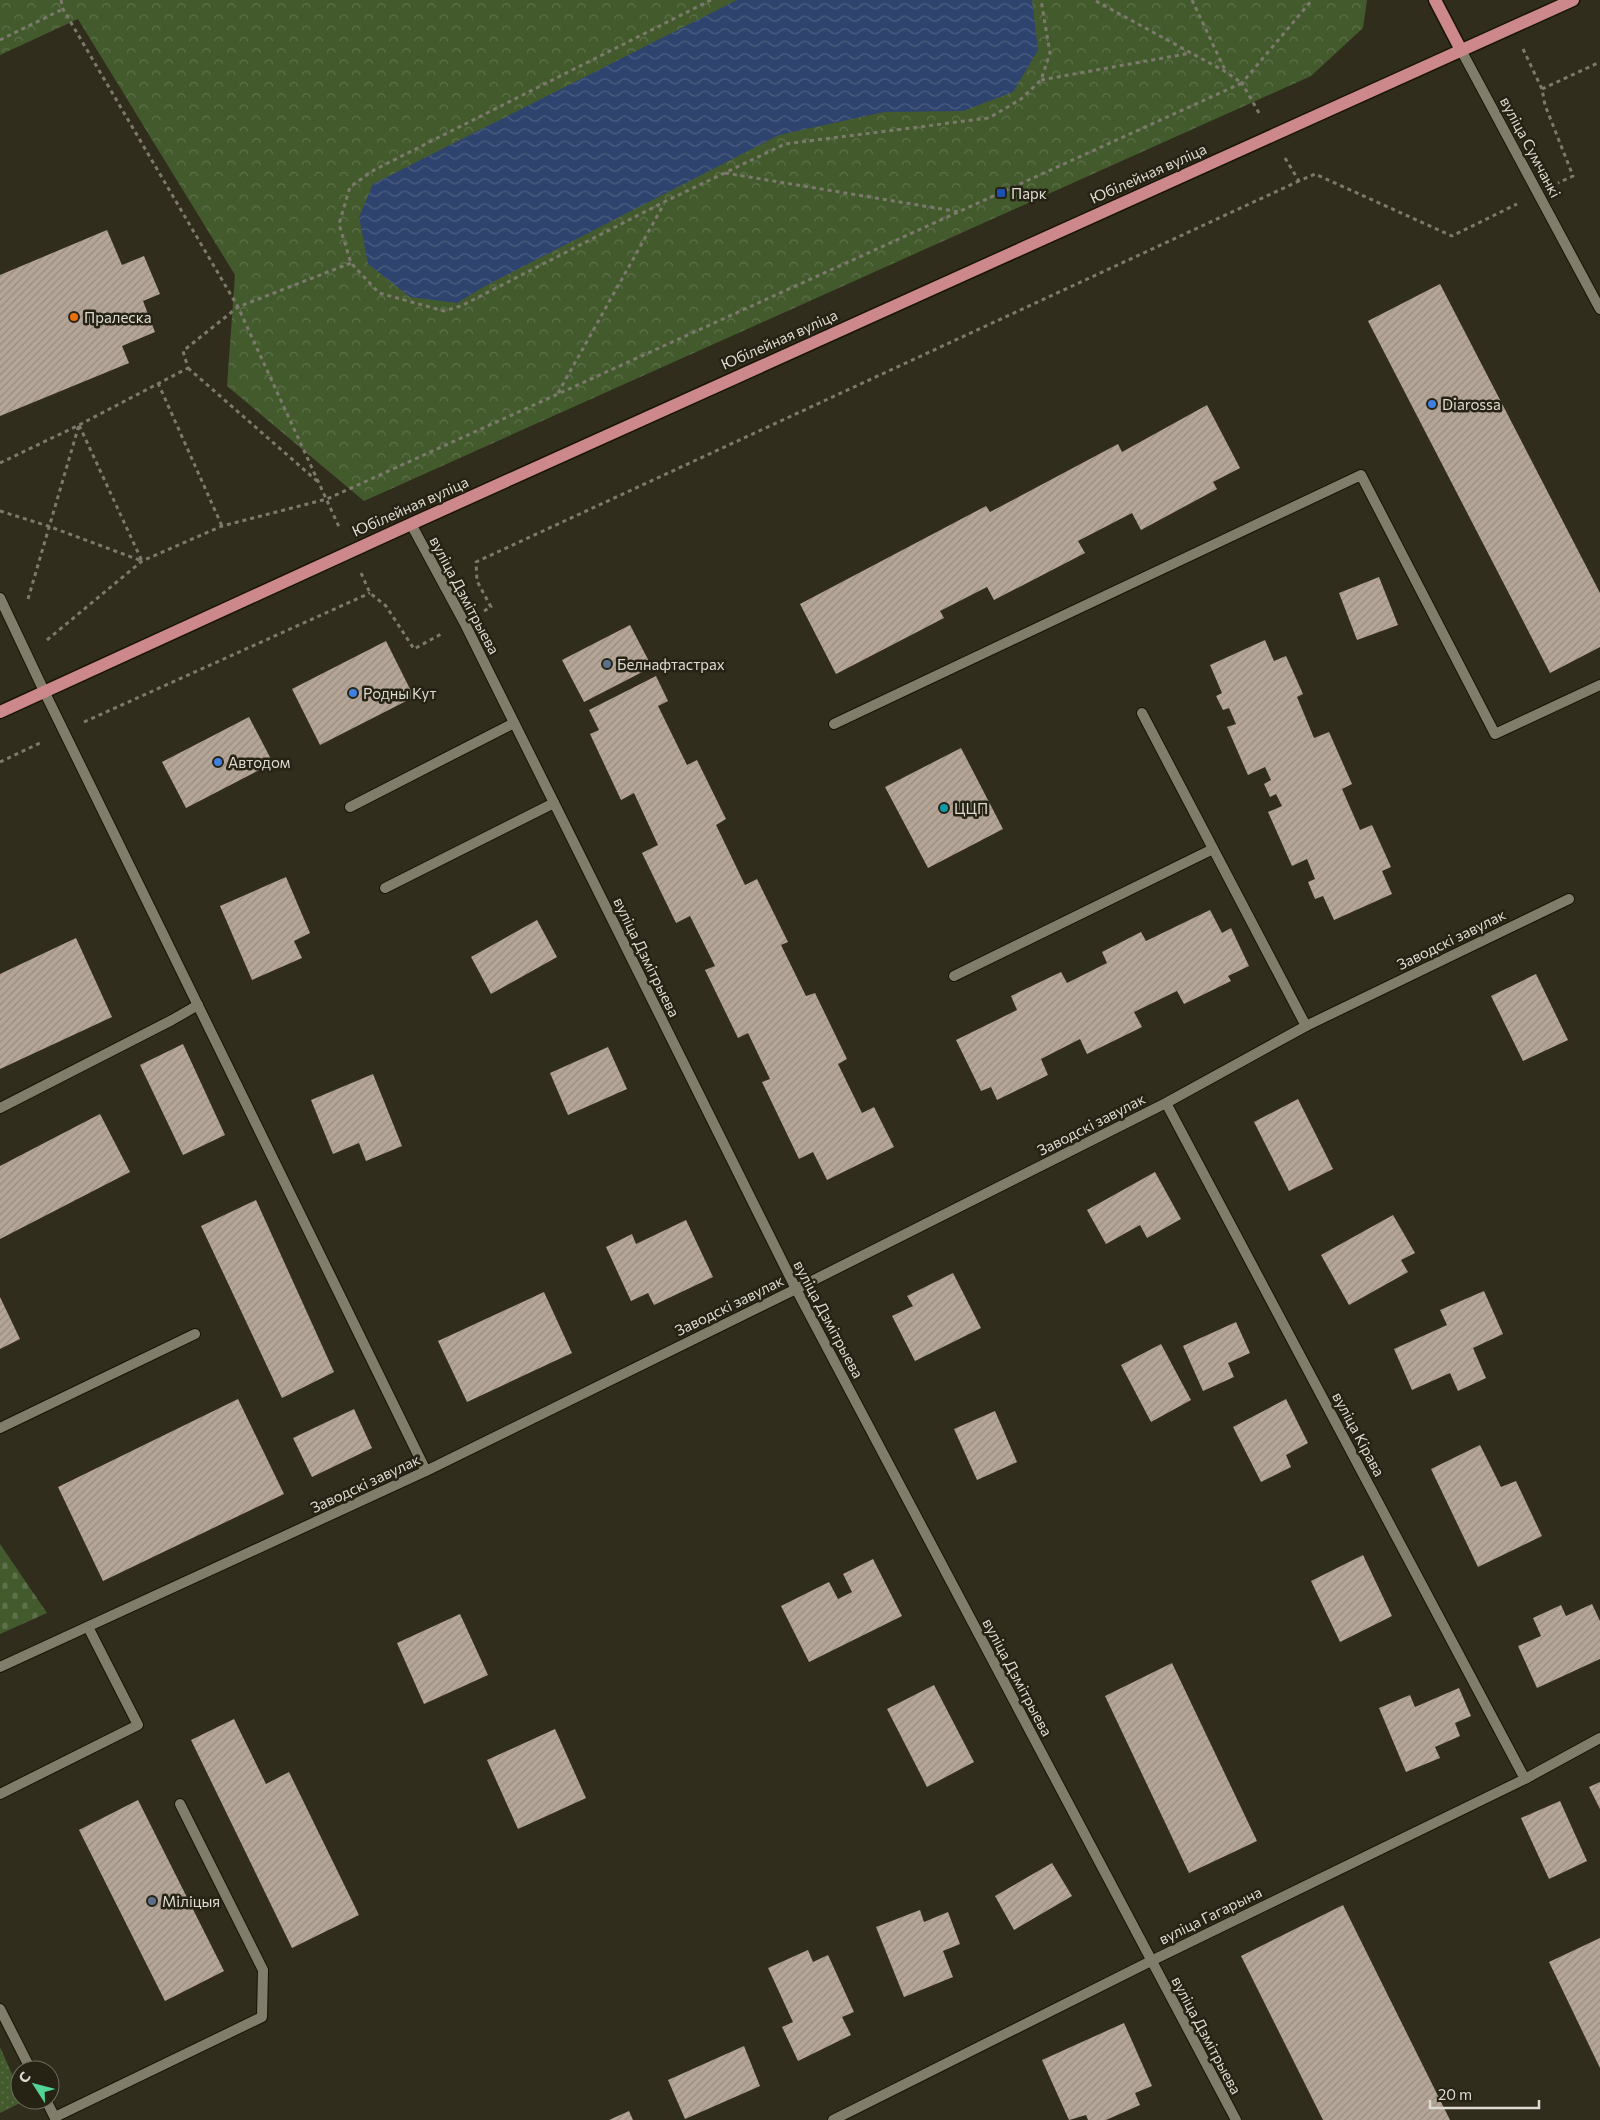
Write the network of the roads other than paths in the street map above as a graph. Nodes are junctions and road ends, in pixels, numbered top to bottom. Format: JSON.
{"nodes":[{"id":1,"x":1435,"y":0,"type":"edge"},
{"id":2,"x":1573,"y":0,"type":"edge"},
{"id":3,"x":1461,"y":50,"type":"junction"},
{"id":4,"x":1600,"y":309,"type":"edge"},
{"id":5,"x":411,"y":524,"type":"junction"},
{"id":6,"x":0,"y":598,"type":"edge"},
{"id":7,"x":1600,"y":685,"type":"edge"},
{"id":8,"x":44,"y":691,"type":"junction"},
{"id":9,"x":0,"y":712,"type":"edge"},
{"id":10,"x":1142,"y":713,"type":"dead end"},
{"id":11,"x":514,"y":723,"type":"junction"},
{"id":12,"x":834,"y":724,"type":"dead end"},
{"id":13,"x":554,"y":803,"type":"junction"},
{"id":14,"x":350,"y":807,"type":"dead end"},
{"id":15,"x":1213,"y":849,"type":"junction"},
{"id":16,"x":385,"y":888,"type":"dead end"},
{"id":17,"x":1569,"y":899,"type":"dead end"},
{"id":18,"x":954,"y":976,"type":"dead end"},
{"id":19,"x":198,"y":1004,"type":"junction"},
{"id":20,"x":1306,"y":1026,"type":"junction"},
{"id":21,"x":1166,"y":1103,"type":"junction"},
{"id":22,"x":0,"y":1108,"type":"edge"},
{"id":23,"x":796,"y":1289,"type":"junction"},
{"id":24,"x":195,"y":1334,"type":"dead end"},
{"id":25,"x":0,"y":1428,"type":"edge"},
{"id":26,"x":426,"y":1471,"type":"junction"},
{"id":27,"x":88,"y":1627,"type":"junction"},
{"id":28,"x":0,"y":1667,"type":"edge"},
{"id":29,"x":1600,"y":1738,"type":"edge"},
{"id":30,"x":1525,"y":1778,"type":"junction"},
{"id":31,"x":0,"y":1794,"type":"edge"},
{"id":32,"x":180,"y":1804,"type":"dead end"},
{"id":33,"x":1151,"y":1961,"type":"junction"},
{"id":34,"x":0,"y":2010,"type":"edge"},
{"id":35,"x":26,"y":2060,"type":"edge"},
{"id":36,"x":55,"y":2119,"type":"edge"},
{"id":37,"x":834,"y":2120,"type":"edge"},
{"id":38,"x":1236,"y":2120,"type":"edge"}],
"edges":[{"from":1,"to":3,"type":"main road","name":"вуліца Сумчанкі"},
{"from":2,"to":3,"type":"main road","name":"Юбілейная вуліца"},
{"from":3,"to":4,"type":"street","name":"вуліца Сумчанкі"},
{"from":3,"to":5,"type":"main road","name":"Юбілейная вуліца"},
{"from":5,"to":8,"type":"main road","name":"Юбілейная вуліца"},
{"from":5,"to":11,"type":"street","name":"вуліца Дзмітрыева"},
{"from":6,"to":8,"type":"street"},
{"from":7,"to":12,"type":"street"},
{"from":8,"to":9,"type":"main road","name":"Юбілейная вуліца"},
{"from":8,"to":19,"type":"street"},
{"from":10,"to":15,"type":"street"},
{"from":11,"to":13,"type":"street","name":"вуліца Дзмітрыева"},
{"from":11,"to":14,"type":"street"},
{"from":13,"to":16,"type":"street"},
{"from":13,"to":23,"type":"street","name":"вуліца Дзмітрыева"},
{"from":15,"to":18,"type":"street"},
{"from":15,"to":20,"type":"street"},
{"from":17,"to":20,"type":"street","name":"Заводскі завулак"},
{"from":19,"to":22,"type":"street"},
{"from":19,"to":26,"type":"street"},
{"from":20,"to":21,"type":"street","name":"Заводскі завулак"},
{"from":21,"to":23,"type":"street","name":"Заводскі завулак"},
{"from":21,"to":30,"type":"street","name":"вуліца Кірава"},
{"from":23,"to":26,"type":"street","name":"Заводскі завулак"},
{"from":23,"to":33,"type":"street","name":"вуліца Дзмітрыева"},
{"from":24,"to":25,"type":"street"},
{"from":26,"to":27,"type":"street","name":"Заводскі завулак"},
{"from":27,"to":28,"type":"street","name":"Заводскі завулак"},
{"from":27,"to":31,"type":"street"},
{"from":29,"to":30,"type":"street","name":"вуліца Гагарына"},
{"from":30,"to":33,"type":"street","name":"вуліца Гагарына"},
{"from":32,"to":36,"type":"street"},
{"from":33,"to":37,"type":"street","name":"вуліца Гагарына"},
{"from":33,"to":38,"type":"street","name":"вуліца Дзмітрыева"},
{"from":34,"to":35,"type":"street"}]}
